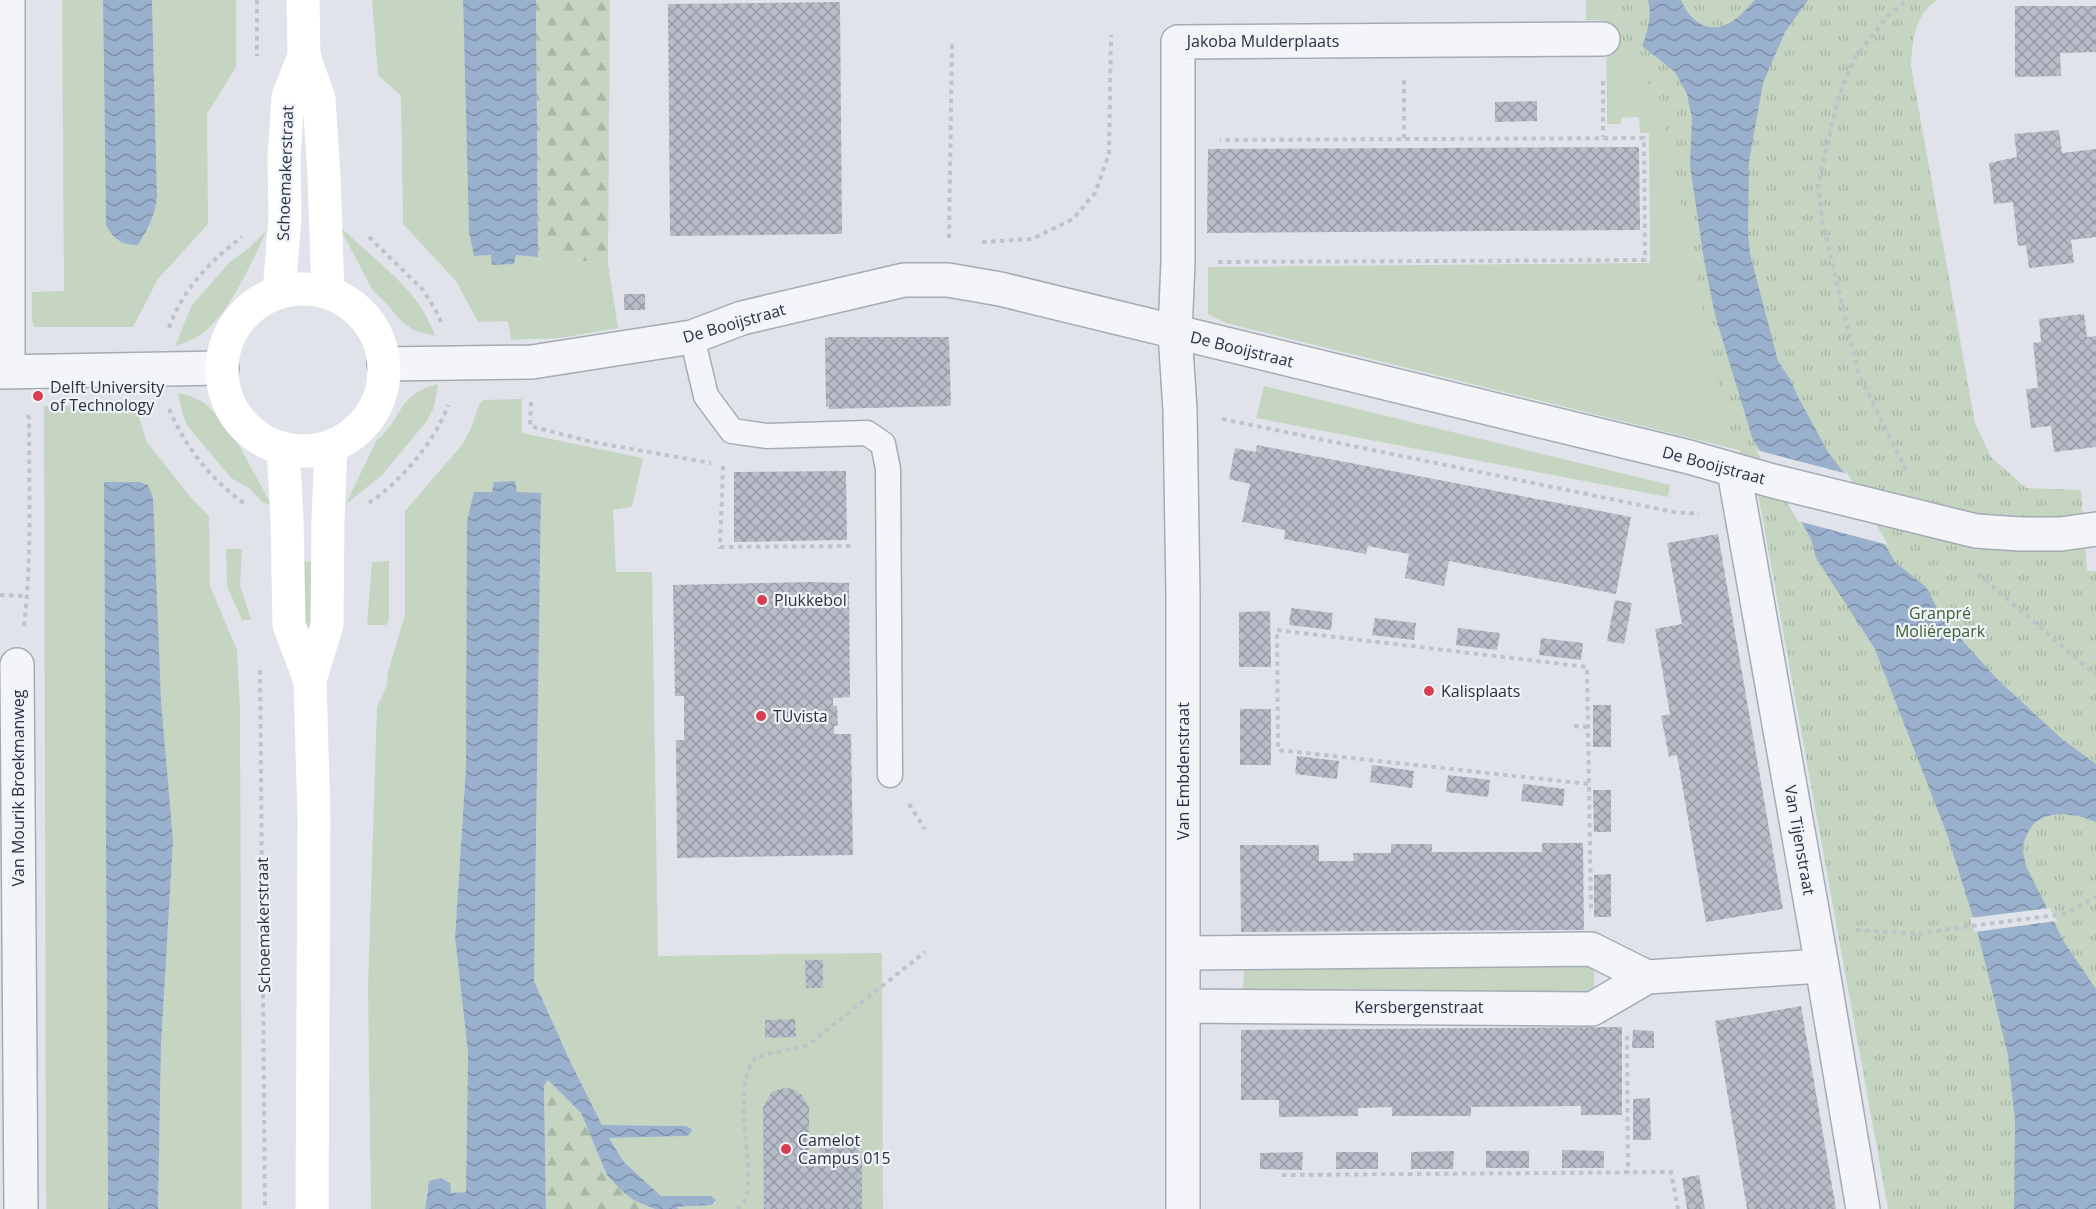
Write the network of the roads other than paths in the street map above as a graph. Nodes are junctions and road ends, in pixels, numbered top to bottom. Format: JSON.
{"nodes":[{"id":1,"x":303,"y":0,"type":"edge"},
{"id":2,"x":5,"y":14,"type":"edge"},
{"id":3,"x":1602,"y":39,"type":"road end"},
{"id":4,"x":304,"y":56,"type":"junction"},
{"id":5,"x":4,"y":151,"type":"edge"},
{"id":6,"x":279,"y":293,"type":"junction"},
{"id":7,"x":328,"y":293,"type":"junction"},
{"id":8,"x":1174,"y":333,"type":"junction"},
{"id":9,"x":692,"y":337,"type":"junction"},
{"id":10,"x":384,"y":363,"type":"junction"},
{"id":11,"x":222,"y":368,"type":"junction"},
{"id":12,"x":4,"y":372,"type":"edge"},
{"id":13,"x":331,"y":446,"type":"junction"},
{"id":14,"x":283,"y":448,"type":"junction"},
{"id":15,"x":1734,"y":471,"type":"junction"},
{"id":16,"x":2096,"y":529,"type":"edge"},
{"id":17,"x":17,"y":665,"type":"road end"},
{"id":18,"x":310,"y":680,"type":"junction"},
{"id":19,"x":890,"y":775,"type":"dead end"},
{"id":20,"x":10,"y":905,"type":"edge"},
{"id":21,"x":1820,"y":951,"type":"junction"},
{"id":22,"x":1183,"y":953,"type":"junction"},
{"id":23,"x":1637,"y":984,"type":"junction"},
{"id":24,"x":1183,"y":1006,"type":"junction"},
{"id":25,"x":21,"y":1209,"type":"edge"},
{"id":26,"x":312,"y":1209,"type":"edge"},
{"id":27,"x":1182,"y":1209,"type":"edge"},
{"id":28,"x":1863,"y":1209,"type":"edge"}],
"edges":[{"from":1,"to":4,"type":"main road","name":"Schoemakerstraat"},
{"from":2,"to":5,"type":"street"},
{"from":3,"to":8,"type":"street","name":"Jakoba Mulderplaats"},
{"from":4,"to":6,"type":"main road","name":"Schoemakerstraat"},
{"from":4,"to":7,"type":"main road","name":"Schoemakerstraat"},
{"from":5,"to":12,"type":"street"},
{"from":6,"to":7,"type":"main road"},
{"from":6,"to":11,"type":"main road"},
{"from":7,"to":10,"type":"main road"},
{"from":8,"to":9,"type":"street","name":"De Booijstraat"},
{"from":8,"to":15,"type":"street","name":"De Booijstraat"},
{"from":8,"to":22,"type":"street","name":"Van Embdenstraat"},
{"from":9,"to":10,"type":"street","name":"De Booijstraat"},
{"from":9,"to":19,"type":"lane"},
{"from":10,"to":13,"type":"main road"},
{"from":11,"to":12,"type":"street"},
{"from":11,"to":14,"type":"main road"},
{"from":13,"to":14,"type":"main road"},
{"from":13,"to":18,"type":"main road"},
{"from":14,"to":18,"type":"main road"},
{"from":15,"to":16,"type":"street","name":"De Booijstraat"},
{"from":15,"to":21,"type":"street","name":"Van Tijenstraat"},
{"from":17,"to":20,"type":"street","name":"Van Mourik Broekmanweg"},
{"from":18,"to":26,"type":"main road"},
{"from":20,"to":25,"type":"street","name":"Van Mourik Broekmanweg"},
{"from":21,"to":23,"type":"street","name":"Kersbergenstraat"},
{"from":21,"to":28,"type":"street","name":"Van Tijenstraat"},
{"from":22,"to":23,"type":"street","name":"Kersbergenstraat"},
{"from":22,"to":24,"type":"street","name":"Van Embdenstraat"},
{"from":23,"to":24,"type":"street","name":"Kersbergenstraat"},
{"from":24,"to":27,"type":"street","name":"Van Embdenstraat"}]}
